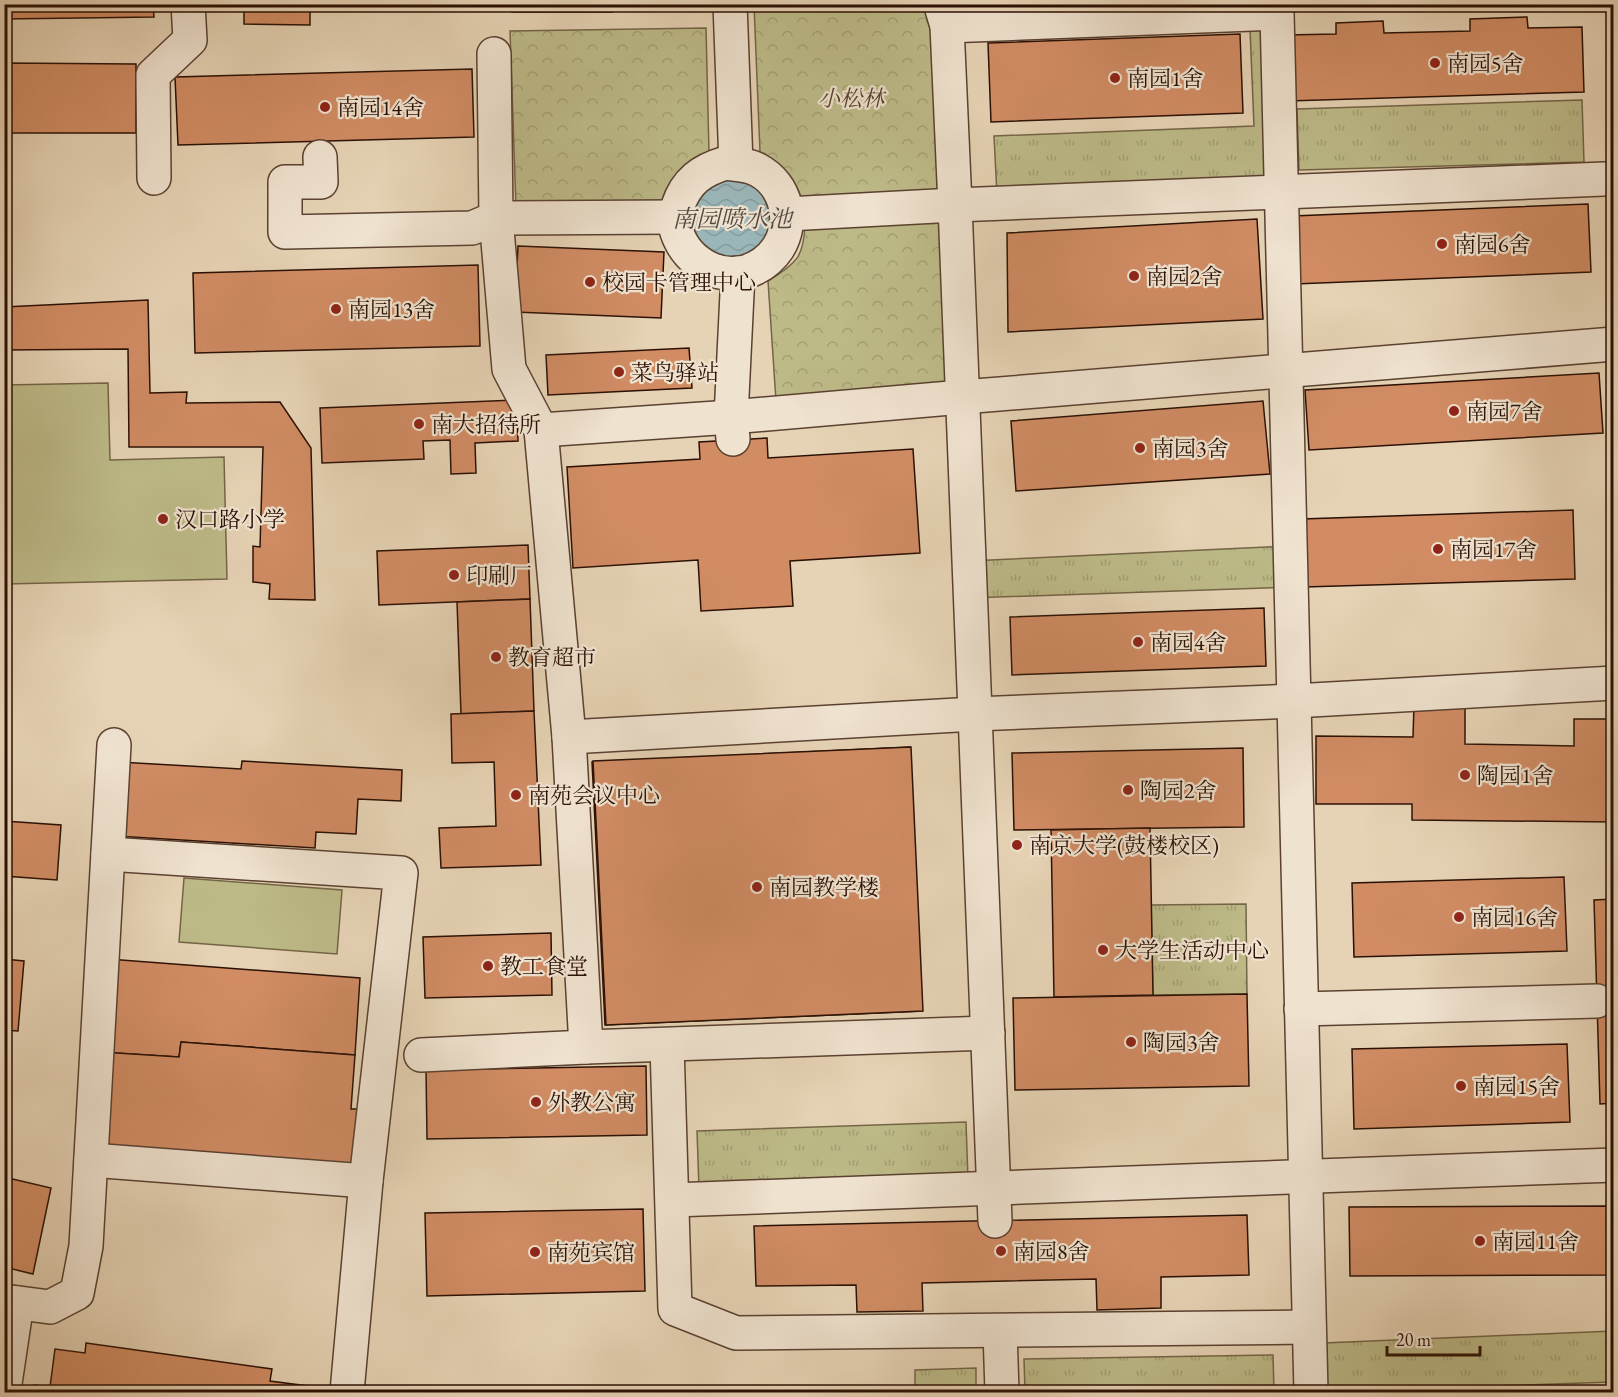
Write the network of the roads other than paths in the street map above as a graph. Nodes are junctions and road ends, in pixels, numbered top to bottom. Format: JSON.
{"nodes":[{"id":1,"x":188,"y":4,"type":"edge"},
{"id":2,"x":730,"y":4,"type":"edge"},
{"id":3,"x":944,"y":15,"type":"edge"},
{"id":4,"x":494,"y":54,"type":"dead end"},
{"id":5,"x":320,"y":157,"type":"dead end"},
{"id":6,"x":736,"y":164,"type":"junction"},
{"id":7,"x":154,"y":178,"type":"dead end"},
{"id":8,"x":1604,"y":179,"type":"dead end"},
{"id":9,"x":1282,"y":193,"type":"junction"},
{"id":10,"x":955,"y":206,"type":"junction"},
{"id":11,"x":787,"y":214,"type":"junction"},
{"id":12,"x":674,"y":217,"type":"junction"},
{"id":13,"x":496,"y":218,"type":"junction"},
{"id":14,"x":738,"y":273,"type":"junction"},
{"id":15,"x":1614,"y":344,"type":"edge"},
{"id":16,"x":1286,"y":371,"type":"junction"},
{"id":17,"x":962,"y":397,"type":"junction"},
{"id":18,"x":732,"y":429,"type":"junction"},
{"id":19,"x":541,"y":430,"type":"junction"},
{"id":20,"x":1614,"y":683,"type":"edge"},
{"id":21,"x":1294,"y":701,"type":"junction"},
{"id":22,"x":975,"y":714,"type":"junction"},
{"id":23,"x":569,"y":737,"type":"junction"},
{"id":24,"x":114,"y":745,"type":"dead end"},
{"id":25,"x":108,"y":854,"type":"junction"},
{"id":26,"x":1597,"y":1001,"type":"dead end"},
{"id":27,"x":1301,"y":1009,"type":"junction"},
{"id":28,"x":988,"y":1033,"type":"junction"},
{"id":29,"x":667,"y":1045,"type":"junction"},
{"id":30,"x":586,"y":1047,"type":"junction"},
{"id":31,"x":420,"y":1055,"type":"dead end"},
{"id":32,"x":90,"y":1160,"type":"junction"},
{"id":33,"x":1614,"y":1165,"type":"edge"},
{"id":34,"x":1306,"y":1176,"type":"junction"},
{"id":35,"x":366,"y":1181,"type":"junction"},
{"id":36,"x":994,"y":1188,"type":"junction"},
{"id":37,"x":673,"y":1200,"type":"junction"},
{"id":38,"x":995,"y":1221,"type":"dead end"},
{"id":39,"x":11,"y":1302,"type":"edge"},
{"id":40,"x":1309,"y":1327,"type":"junction"},
{"id":41,"x":1000,"y":1331,"type":"junction"},
{"id":42,"x":4,"y":1390,"type":"edge"},
{"id":43,"x":347,"y":1392,"type":"edge"},
{"id":44,"x":1002,"y":1392,"type":"edge"},
{"id":45,"x":1311,"y":1392,"type":"edge"}],
"edges":[{"from":1,"to":7,"type":"lane"},
{"from":2,"to":6,"type":"lane"},
{"from":3,"to":9,"type":"lane"},
{"from":3,"to":10,"type":"lane"},
{"from":4,"to":13,"type":"lane"},
{"from":5,"to":13,"type":"lane"},
{"from":6,"to":11,"type":"lane"},
{"from":6,"to":12,"type":"lane"},
{"from":8,"to":9,"type":"lane"},
{"from":9,"to":10,"type":"lane"},
{"from":9,"to":16,"type":"lane"},
{"from":10,"to":11,"type":"lane"},
{"from":10,"to":17,"type":"lane"},
{"from":11,"to":14,"type":"lane"},
{"from":12,"to":13,"type":"lane"},
{"from":12,"to":14,"type":"lane"},
{"from":13,"to":19,"type":"lane"},
{"from":14,"to":18,"type":"lane"},
{"from":15,"to":16,"type":"lane"},
{"from":16,"to":17,"type":"lane"},
{"from":16,"to":21,"type":"lane"},
{"from":17,"to":18,"type":"lane"},
{"from":17,"to":22,"type":"lane"},
{"from":18,"to":19,"type":"lane"},
{"from":19,"to":23,"type":"lane"},
{"from":20,"to":21,"type":"lane"},
{"from":21,"to":22,"type":"lane"},
{"from":21,"to":27,"type":"lane"},
{"from":22,"to":23,"type":"lane"},
{"from":22,"to":28,"type":"lane"},
{"from":23,"to":30,"type":"lane"},
{"from":24,"to":25,"type":"lane"},
{"from":25,"to":32,"type":"lane"},
{"from":25,"to":35,"type":"lane"},
{"from":26,"to":27,"type":"lane"},
{"from":27,"to":34,"type":"lane"},
{"from":28,"to":29,"type":"lane"},
{"from":28,"to":36,"type":"lane"},
{"from":29,"to":30,"type":"lane"},
{"from":29,"to":37,"type":"lane"},
{"from":30,"to":31,"type":"lane"},
{"from":32,"to":35,"type":"lane"},
{"from":32,"to":39,"type":"lane"},
{"from":33,"to":34,"type":"lane"},
{"from":34,"to":36,"type":"lane"},
{"from":34,"to":40,"type":"lane"},
{"from":35,"to":43,"type":"lane"},
{"from":36,"to":37,"type":"lane"},
{"from":36,"to":38,"type":"lane"},
{"from":37,"to":41,"type":"lane"},
{"from":39,"to":42,"type":"lane"},
{"from":40,"to":41,"type":"lane"},
{"from":40,"to":45,"type":"lane"},
{"from":41,"to":44,"type":"lane"}]}
